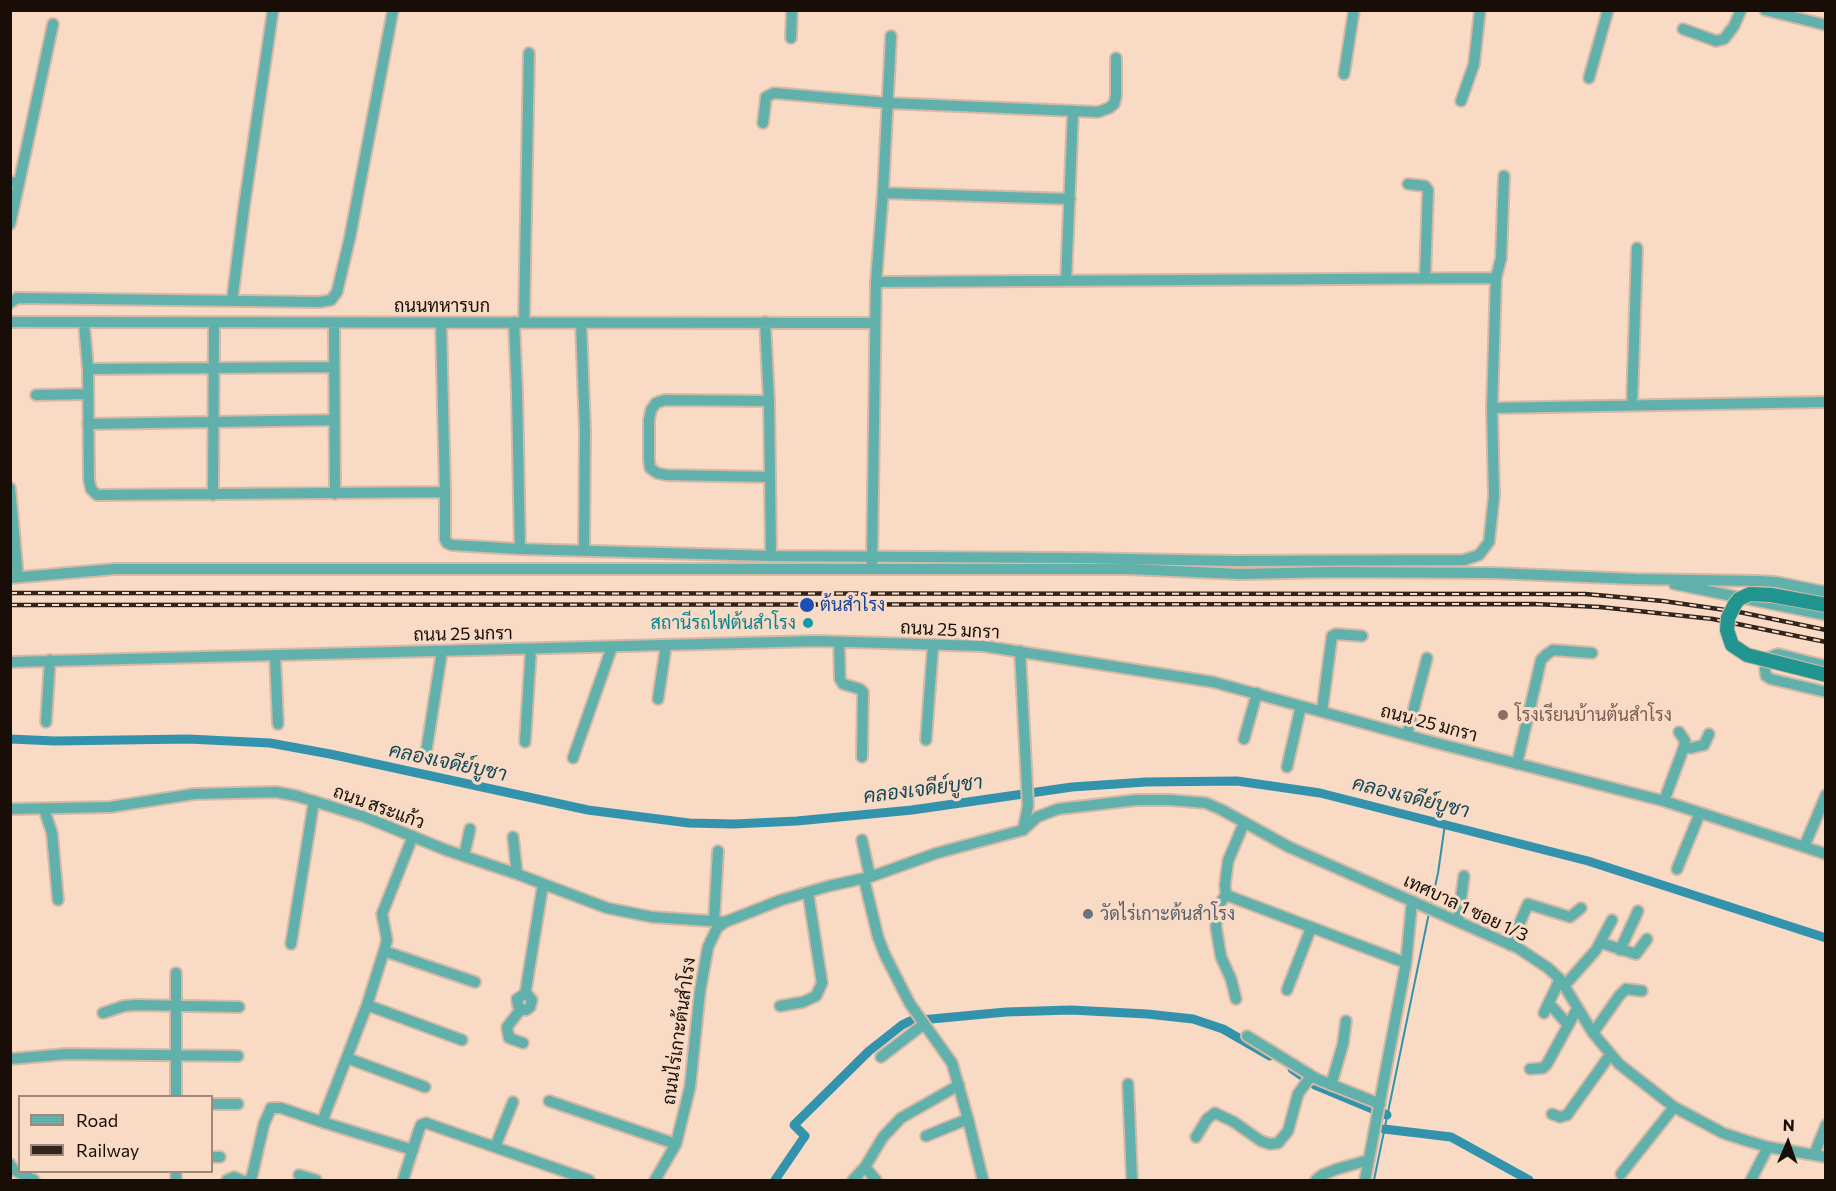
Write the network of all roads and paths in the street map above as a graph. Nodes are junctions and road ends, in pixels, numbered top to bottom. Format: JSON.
{"nodes":[{"id":1,"x":273,"y":10,"type":"edge"},
{"id":2,"x":393,"y":10,"type":"edge"},
{"id":3,"x":792,"y":10,"type":"edge"},
{"id":4,"x":1354,"y":10,"type":"edge"},
{"id":5,"x":1480,"y":10,"type":"edge"},
{"id":6,"x":1608,"y":10,"type":"edge"},
{"id":7,"x":1741,"y":10,"type":"edge"},
{"id":8,"x":1765,"y":10,"type":"edge"},
{"id":9,"x":1808,"y":16,"type":"edge"},
{"id":10,"x":53,"y":24,"type":"dead end"},
{"id":11,"x":1826,"y":25,"type":"edge"},
{"id":12,"x":1683,"y":29,"type":"dead end"},
{"id":13,"x":891,"y":36,"type":"dead end"},
{"id":14,"x":791,"y":38,"type":"dead end"},
{"id":15,"x":529,"y":53,"type":"dead end"},
{"id":16,"x":1116,"y":58,"type":"dead end"},
{"id":17,"x":1344,"y":74,"type":"dead end"},
{"id":18,"x":1589,"y":78,"type":"dead end"},
{"id":19,"x":1461,"y":101,"type":"dead end"},
{"id":20,"x":888,"y":103,"type":"junction"},
{"id":21,"x":1073,"y":111,"type":"junction"},
{"id":22,"x":763,"y":123,"type":"dead end"},
{"id":23,"x":1504,"y":176,"type":"dead end"},
{"id":24,"x":15,"y":182,"type":"edge"},
{"id":25,"x":1408,"y":184,"type":"dead end"},
{"id":26,"x":884,"y":193,"type":"junction"},
{"id":27,"x":1070,"y":199,"type":"junction"},
{"id":28,"x":10,"y":224,"type":"edge"},
{"id":29,"x":1637,"y":248,"type":"dead end"},
{"id":30,"x":1425,"y":278,"type":"junction"},
{"id":31,"x":1496,"y":278,"type":"junction"},
{"id":32,"x":1066,"y":281,"type":"junction"},
{"id":33,"x":876,"y":282,"type":"junction"},
{"id":34,"x":232,"y":301,"type":"junction"},
{"id":35,"x":10,"y":303,"type":"edge"},
{"id":36,"x":10,"y":322,"type":"edge"},
{"id":37,"x":519,"y":322,"type":"junction"},
{"id":38,"x":765,"y":322,"type":"junction"},
{"id":39,"x":84,"y":323,"type":"junction"},
{"id":40,"x":214,"y":323,"type":"junction"},
{"id":41,"x":334,"y":323,"type":"junction"},
{"id":42,"x":441,"y":323,"type":"junction"},
{"id":43,"x":581,"y":323,"type":"junction"},
{"id":44,"x":875,"y":323,"type":"junction"},
{"id":45,"x":333,"y":367,"type":"junction"},
{"id":46,"x":214,"y":368,"type":"junction"},
{"id":47,"x":88,"y":369,"type":"junction"},
{"id":48,"x":88,"y":394,"type":"junction"},
{"id":49,"x":36,"y":395,"type":"dead end"},
{"id":50,"x":769,"y":401,"type":"junction"},
{"id":51,"x":1826,"y":402,"type":"edge"},
{"id":52,"x":1632,"y":405,"type":"junction"},
{"id":53,"x":1492,"y":408,"type":"junction"},
{"id":54,"x":334,"y":420,"type":"junction"},
{"id":55,"x":214,"y":421,"type":"junction"},
{"id":56,"x":88,"y":424,"type":"junction"},
{"id":57,"x":770,"y":477,"type":"junction"},
{"id":58,"x":10,"y":488,"type":"edge"},
{"id":59,"x":445,"y":492,"type":"junction"},
{"id":60,"x":335,"y":494,"type":"junction"},
{"id":61,"x":213,"y":495,"type":"junction"},
{"id":62,"x":520,"y":549,"type":"junction"},
{"id":63,"x":584,"y":551,"type":"junction"},
{"id":64,"x":771,"y":556,"type":"junction"},
{"id":65,"x":872,"y":556,"type":"junction"},
{"id":66,"x":871,"y":571,"type":"junction"},
{"id":67,"x":14,"y":578,"type":"edge"},
{"id":68,"x":1635,"y":579,"type":"junction"},
{"id":69,"x":1826,"y":592,"type":"edge"},
{"id":70,"x":1826,"y":605,"type":"edge"},
{"id":71,"x":1826,"y":615,"type":"edge"},
{"id":72,"x":1362,"y":636,"type":"dead end"},
{"id":73,"x":839,"y":642,"type":"junction"},
{"id":74,"x":933,"y":645,"type":"junction"},
{"id":75,"x":666,"y":646,"type":"junction"},
{"id":76,"x":612,"y":647,"type":"junction"},
{"id":77,"x":531,"y":649,"type":"junction"},
{"id":78,"x":442,"y":651,"type":"junction"},
{"id":79,"x":1020,"y":651,"type":"junction"},
{"id":80,"x":1592,"y":653,"type":"dead end"},
{"id":81,"x":275,"y":656,"type":"junction"},
{"id":82,"x":1427,"y":658,"type":"dead end"},
{"id":83,"x":50,"y":660,"type":"junction"},
{"id":84,"x":10,"y":662,"type":"edge"},
{"id":85,"x":1826,"y":666,"type":"edge"},
{"id":86,"x":1826,"y":675,"type":"edge"},
{"id":87,"x":1826,"y":692,"type":"edge"},
{"id":88,"x":1257,"y":693,"type":"junction"},
{"id":89,"x":658,"y":699,"type":"dead end"},
{"id":90,"x":1301,"y":706,"type":"junction"},
{"id":91,"x":1322,"y":711,"type":"junction"},
{"id":92,"x":46,"y":722,"type":"dead end"},
{"id":93,"x":278,"y":724,"type":"dead end"},
{"id":94,"x":1679,"y":732,"type":"dead end"},
{"id":95,"x":1709,"y":734,"type":"dead end"},
{"id":96,"x":1407,"y":735,"type":"junction"},
{"id":97,"x":1244,"y":739,"type":"dead end"},
{"id":98,"x":926,"y":740,"type":"dead end"},
{"id":99,"x":525,"y":742,"type":"dead end"},
{"id":100,"x":1684,"y":747,"type":"junction"},
{"id":101,"x":426,"y":753,"type":"dead end"},
{"id":102,"x":862,"y":757,"type":"dead end"},
{"id":103,"x":573,"y":758,"type":"dead end"},
{"id":104,"x":1517,"y":764,"type":"junction"},
{"id":105,"x":1287,"y":767,"type":"dead end"},
{"id":106,"x":1826,"y":795,"type":"edge"},
{"id":107,"x":314,"y":801,"type":"junction"},
{"id":108,"x":1664,"y":801,"type":"junction"},
{"id":109,"x":10,"y":809,"type":"edge"},
{"id":110,"x":44,"y":809,"type":"junction"},
{"id":111,"x":1700,"y":813,"type":"junction"},
{"id":112,"x":1244,"y":822,"type":"junction"},
{"id":113,"x":470,"y":829,"type":"dead end"},
{"id":114,"x":1023,"y":830,"type":"junction"},
{"id":115,"x":413,"y":836,"type":"junction"},
{"id":116,"x":513,"y":837,"type":"dead end"},
{"id":117,"x":862,"y":840,"type":"dead end"},
{"id":118,"x":1804,"y":847,"type":"junction"},
{"id":119,"x":718,"y":850,"type":"dead end"},
{"id":120,"x":1826,"y":854,"type":"edge"},
{"id":121,"x":464,"y":856,"type":"junction"},
{"id":122,"x":1677,"y":869,"type":"dead end"},
{"id":123,"x":517,"y":874,"type":"junction"},
{"id":124,"x":1464,"y":876,"type":"dead end"},
{"id":125,"x":867,"y":878,"type":"junction"},
{"id":126,"x":543,"y":884,"type":"junction"},
{"id":127,"x":808,"y":892,"type":"junction"},
{"id":128,"x":1226,"y":895,"type":"junction"},
{"id":129,"x":58,"y":900,"type":"dead end"},
{"id":130,"x":1415,"y":902,"type":"junction"},
{"id":131,"x":1581,"y":908,"type":"dead end"},
{"id":132,"x":1638,"y":911,"type":"dead end"},
{"id":133,"x":1612,"y":920,"type":"dead end"},
{"id":134,"x":1458,"y":921,"type":"junction"},
{"id":135,"x":719,"y":922,"type":"junction"},
{"id":136,"x":1311,"y":928,"type":"junction"},
{"id":137,"x":1647,"y":939,"type":"dead end"},
{"id":138,"x":1600,"y":943,"type":"junction"},
{"id":139,"x":291,"y":944,"type":"dead end"},
{"id":140,"x":1510,"y":945,"type":"junction"},
{"id":141,"x":1620,"y":950,"type":"junction"},
{"id":142,"x":384,"y":951,"type":"junction"},
{"id":143,"x":1407,"y":963,"type":"junction"},
{"id":144,"x":176,"y":973,"type":"dead end"},
{"id":145,"x":476,"y":982,"type":"dead end"},
{"id":146,"x":1562,"y":982,"type":"junction"},
{"id":147,"x":1287,"y":990,"type":"dead end"},
{"id":148,"x":1641,"y":991,"type":"dead end"},
{"id":149,"x":1236,"y":999,"type":"dead end"},
{"id":150,"x":367,"y":1005,"type":"junction"},
{"id":151,"x":176,"y":1006,"type":"junction"},
{"id":152,"x":780,"y":1006,"type":"dead end"},
{"id":153,"x":239,"y":1007,"type":"dead end"},
{"id":154,"x":1577,"y":1009,"type":"junction"},
{"id":155,"x":104,"y":1013,"type":"dead end"},
{"id":156,"x":921,"y":1020,"type":"junction"},
{"id":157,"x":1346,"y":1021,"type":"dead end"},
{"id":158,"x":1569,"y":1025,"type":"junction"},
{"id":159,"x":1593,"y":1033,"type":"junction"},
{"id":160,"x":1247,"y":1036,"type":"dead end"},
{"id":161,"x":462,"y":1040,"type":"dead end"},
{"id":162,"x":523,"y":1043,"type":"dead end"},
{"id":163,"x":175,"y":1055,"type":"junction"},
{"id":164,"x":1610,"y":1055,"type":"junction"},
{"id":165,"x":238,"y":1056,"type":"dead end"},
{"id":166,"x":881,"y":1057,"type":"dead end"},
{"id":167,"x":347,"y":1058,"type":"junction"},
{"id":168,"x":10,"y":1059,"type":"edge"},
{"id":169,"x":1530,"y":1069,"type":"dead end"},
{"id":170,"x":1309,"y":1078,"type":"junction"},
{"id":171,"x":1128,"y":1084,"type":"dead end"},
{"id":172,"x":959,"y":1085,"type":"junction"},
{"id":173,"x":1331,"y":1085,"type":"junction"},
{"id":174,"x":425,"y":1086,"type":"dead end"},
{"id":175,"x":176,"y":1095,"type":"edge"},
{"id":176,"x":549,"y":1101,"type":"dead end"},
{"id":177,"x":513,"y":1102,"type":"dead end"},
{"id":178,"x":213,"y":1104,"type":"edge"},
{"id":179,"x":238,"y":1104,"type":"dead end"},
{"id":180,"x":1674,"y":1107,"type":"junction"},
{"id":181,"x":1379,"y":1109,"type":"junction"},
{"id":182,"x":1552,"y":1114,"type":"dead end"},
{"id":183,"x":968,"y":1119,"type":"junction"},
{"id":184,"x":322,"y":1122,"type":"junction"},
{"id":185,"x":1826,"y":1125,"type":"edge"},
{"id":186,"x":926,"y":1136,"type":"dead end"},
{"id":187,"x":1197,"y":1137,"type":"dead end"},
{"id":188,"x":676,"y":1144,"type":"junction"},
{"id":189,"x":495,"y":1147,"type":"junction"},
{"id":190,"x":1768,"y":1147,"type":"junction"},
{"id":191,"x":413,"y":1150,"type":"junction"},
{"id":192,"x":1814,"y":1155,"type":"junction"},
{"id":193,"x":1826,"y":1156,"type":"edge"},
{"id":194,"x":1369,"y":1160,"type":"junction"},
{"id":195,"x":865,"y":1167,"type":"junction"},
{"id":196,"x":1621,"y":1174,"type":"dead end"},
{"id":197,"x":299,"y":1175,"type":"dead end"},
{"id":198,"x":227,"y":1180,"type":"edge"},
{"id":199,"x":241,"y":1180,"type":"edge"},
{"id":200,"x":249,"y":1180,"type":"edge"},
{"id":201,"x":316,"y":1180,"type":"edge"},
{"id":202,"x":406,"y":1180,"type":"edge"},
{"id":203,"x":590,"y":1180,"type":"edge"},
{"id":204,"x":655,"y":1180,"type":"edge"},
{"id":205,"x":853,"y":1180,"type":"edge"},
{"id":206,"x":876,"y":1180,"type":"edge"},
{"id":207,"x":983,"y":1180,"type":"edge"},
{"id":208,"x":1132,"y":1180,"type":"edge"},
{"id":209,"x":1316,"y":1180,"type":"edge"},
{"id":210,"x":1365,"y":1180,"type":"edge"},
{"id":211,"x":1751,"y":1180,"type":"edge"}],
"edges":[{"from":1,"to":34,"type":"street"},
{"from":2,"to":34,"type":"street"},
{"from":3,"to":14,"type":"street"},
{"from":4,"to":17,"type":"street"},
{"from":5,"to":19,"type":"street"},
{"from":6,"to":18,"type":"street"},
{"from":7,"to":12,"type":"street"},
{"from":8,"to":9,"type":"street"},
{"from":9,"to":11,"type":"street"},
{"from":10,"to":24,"type":"street"},
{"from":13,"to":20,"type":"street"},
{"from":15,"to":37,"type":"street"},
{"from":16,"to":21,"type":"street"},
{"from":20,"to":21,"type":"street"},
{"from":20,"to":22,"type":"street"},
{"from":20,"to":26,"type":"street"},
{"from":21,"to":27,"type":"street"},
{"from":23,"to":31,"type":"street"},
{"from":24,"to":28,"type":"street"},
{"from":25,"to":30,"type":"street"},
{"from":26,"to":27,"type":"street"},
{"from":26,"to":33,"type":"street"},
{"from":27,"to":32,"type":"street"},
{"from":29,"to":52,"type":"street"},
{"from":30,"to":31,"type":"street"},
{"from":30,"to":32,"type":"street"},
{"from":31,"to":53,"type":"street"},
{"from":32,"to":33,"type":"street"},
{"from":33,"to":44,"type":"street"},
{"from":34,"to":35,"type":"street"},
{"from":36,"to":39,"type":"street","name":"ถนนทหารบก"},
{"from":37,"to":42,"type":"street","name":"ถนนทหารบก"},
{"from":37,"to":43,"type":"street","name":"ถนนทหารบก"},
{"from":37,"to":62,"type":"street"},
{"from":38,"to":43,"type":"street","name":"ถนนทหารบก"},
{"from":38,"to":44,"type":"street","name":"ถนนทหารบก"},
{"from":38,"to":50,"type":"street"},
{"from":39,"to":40,"type":"street","name":"ถนนทหารบก"},
{"from":39,"to":47,"type":"street"},
{"from":40,"to":41,"type":"street","name":"ถนนทหารบก"},
{"from":40,"to":46,"type":"street"},
{"from":41,"to":42,"type":"street","name":"ถนนทหารบก"},
{"from":41,"to":45,"type":"street"},
{"from":42,"to":59,"type":"street"},
{"from":43,"to":63,"type":"street"},
{"from":44,"to":65,"type":"street"},
{"from":45,"to":46,"type":"street"},
{"from":45,"to":54,"type":"street"},
{"from":46,"to":47,"type":"street"},
{"from":46,"to":55,"type":"street"},
{"from":47,"to":48,"type":"street"},
{"from":48,"to":49,"type":"street"},
{"from":48,"to":56,"type":"street"},
{"from":50,"to":57,"type":"street"},
{"from":50,"to":57,"type":"street"},
{"from":51,"to":52,"type":"street"},
{"from":52,"to":53,"type":"street"},
{"from":53,"to":65,"type":"street"},
{"from":54,"to":55,"type":"street"},
{"from":54,"to":60,"type":"street"},
{"from":55,"to":56,"type":"street"},
{"from":55,"to":61,"type":"street"},
{"from":56,"to":61,"type":"street"},
{"from":57,"to":64,"type":"street"},
{"from":58,"to":67,"type":"street"},
{"from":59,"to":60,"type":"street"},
{"from":59,"to":62,"type":"street"},
{"from":60,"to":61,"type":"street"},
{"from":62,"to":63,"type":"street"},
{"from":63,"to":64,"type":"street"},
{"from":64,"to":65,"type":"street"},
{"from":65,"to":66,"type":"street"},
{"from":66,"to":67,"type":"street"},
{"from":66,"to":68,"type":"street"},
{"from":68,"to":69,"type":"street"},
{"from":68,"to":71,"type":"street"},
{"from":70,"to":86,"type":"street","bridge":true},
{"from":72,"to":91,"type":"street"},
{"from":73,"to":74,"type":"street","name":"ถนน 25 มกรา"},
{"from":73,"to":75,"type":"street","name":"ถนน 25 มกรา"},
{"from":73,"to":102,"type":"street"},
{"from":74,"to":79,"type":"street","name":"ถนน 25 มกรา"},
{"from":74,"to":98,"type":"street"},
{"from":75,"to":76,"type":"street","name":"ถนน 25 มกรา"},
{"from":75,"to":89,"type":"street"},
{"from":76,"to":77,"type":"street","name":"ถนน 25 มกรา"},
{"from":76,"to":103,"type":"street"},
{"from":77,"to":78,"type":"street","name":"ถนน 25 มกรา"},
{"from":77,"to":99,"type":"street"},
{"from":78,"to":81,"type":"street","name":"ถนน 25 มกรา"},
{"from":78,"to":101,"type":"street"},
{"from":79,"to":88,"type":"street","name":"ถนน 25 มกรา"},
{"from":79,"to":114,"type":"street"},
{"from":80,"to":104,"type":"street"},
{"from":81,"to":83,"type":"street","name":"ถนน 25 มกรา"},
{"from":81,"to":93,"type":"street"},
{"from":82,"to":96,"type":"street"},
{"from":83,"to":84,"type":"street","name":"ถนน 25 มกรา"},
{"from":83,"to":92,"type":"street"},
{"from":85,"to":87,"type":"street"},
{"from":88,"to":90,"type":"street","name":"ถนน 25 มกรา"},
{"from":88,"to":97,"type":"street"},
{"from":90,"to":91,"type":"street","name":"ถนน 25 มกรา"},
{"from":90,"to":105,"type":"street"},
{"from":91,"to":96,"type":"street","name":"ถนน 25 มกรา"},
{"from":94,"to":100,"type":"street"},
{"from":95,"to":100,"type":"street"},
{"from":96,"to":104,"type":"street","name":"ถนน 25 มกรา"},
{"from":100,"to":108,"type":"street"},
{"from":104,"to":108,"type":"street","name":"ถนน 25 มกรา"},
{"from":106,"to":118,"type":"street"},
{"from":107,"to":110,"type":"street","name":"ถนน สระแก้ว"},
{"from":107,"to":115,"type":"street","name":"ถนน สระแก้ว"},
{"from":107,"to":139,"type":"street"},
{"from":108,"to":111,"type":"street","name":"ถนน 25 มกรา"},
{"from":109,"to":110,"type":"street","name":"ถนน สระแก้ว"},
{"from":110,"to":129,"type":"street"},
{"from":111,"to":118,"type":"street","name":"ถนน 25 มกรา"},
{"from":111,"to":122,"type":"street"},
{"from":112,"to":114,"type":"street","name":"เทศบาล 1 ซอย 1/3"},
{"from":112,"to":128,"type":"street"},
{"from":112,"to":130,"type":"street","name":"เทศบาล 1 ซอย 1/3"},
{"from":113,"to":121,"type":"street"},
{"from":114,"to":125,"type":"street"},
{"from":115,"to":121,"type":"street","name":"ถนน สระแก้ว"},
{"from":115,"to":142,"type":"street"},
{"from":116,"to":123,"type":"street"},
{"from":117,"to":125,"type":"street"},
{"from":118,"to":120,"type":"street","name":"ถนน 25 มกรา"},
{"from":119,"to":135,"type":"street"},
{"from":121,"to":123,"type":"street","name":"ถนน สระแก้ว"},
{"from":123,"to":126,"type":"street","name":"ถนน สระแก้ว"},
{"from":124,"to":134,"type":"street"},
{"from":125,"to":127,"type":"street"},
{"from":125,"to":156,"type":"street"},
{"from":126,"to":135,"type":"street","name":"ถนน สระแก้ว"},
{"from":126,"to":162,"type":"street"},
{"from":127,"to":135,"type":"street"},
{"from":127,"to":152,"type":"street"},
{"from":128,"to":136,"type":"street"},
{"from":128,"to":149,"type":"street"},
{"from":130,"to":134,"type":"street","name":"เทศบาล 1 ซอย 1/3"},
{"from":130,"to":143,"type":"street"},
{"from":131,"to":140,"type":"street"},
{"from":132,"to":141,"type":"street"},
{"from":133,"to":138,"type":"street"},
{"from":134,"to":140,"type":"street","name":"เทศบาล 1 ซอย 1/3"},
{"from":135,"to":188,"type":"street","name":"ถนนไร่เกาะต้นสำโรง"},
{"from":136,"to":143,"type":"street"},
{"from":136,"to":147,"type":"street"},
{"from":137,"to":141,"type":"street"},
{"from":138,"to":141,"type":"street"},
{"from":138,"to":146,"type":"street"},
{"from":140,"to":146,"type":"street","name":"เทศบาล 1 ซอย 1/3"},
{"from":142,"to":145,"type":"street"},
{"from":142,"to":150,"type":"street"},
{"from":143,"to":181,"type":"street"},
{"from":144,"to":151,"type":"street"},
{"from":146,"to":154,"type":"street","name":"เทศบาล 1 ซอย 1/3"},
{"from":146,"to":158,"type":"street"},
{"from":148,"to":159,"type":"street"},
{"from":150,"to":161,"type":"street"},
{"from":150,"to":167,"type":"street"},
{"from":151,"to":153,"type":"street"},
{"from":151,"to":155,"type":"street"},
{"from":151,"to":163,"type":"street"},
{"from":154,"to":158,"type":"street"},
{"from":154,"to":159,"type":"street","name":"เทศบาล 1 ซอย 1/3"},
{"from":156,"to":166,"type":"street"},
{"from":156,"to":172,"type":"street"},
{"from":157,"to":173,"type":"street"},
{"from":158,"to":169,"type":"street"},
{"from":159,"to":164,"type":"street","name":"เทศบาล 1 ซอย 1/3"},
{"from":160,"to":170,"type":"street"},
{"from":163,"to":165,"type":"street"},
{"from":163,"to":168,"type":"street"},
{"from":163,"to":175,"type":"street"},
{"from":164,"to":180,"type":"street","name":"เทศบาล 1 ซอย 1/3"},
{"from":164,"to":182,"type":"street"},
{"from":167,"to":174,"type":"street"},
{"from":167,"to":184,"type":"street"},
{"from":170,"to":173,"type":"street"},
{"from":170,"to":187,"type":"street"},
{"from":171,"to":208,"type":"street"},
{"from":172,"to":183,"type":"street"},
{"from":172,"to":195,"type":"street"},
{"from":173,"to":181,"type":"street"},
{"from":176,"to":188,"type":"street"},
{"from":177,"to":189,"type":"street"},
{"from":178,"to":179,"type":"street"},
{"from":180,"to":190,"type":"street","name":"เทศบาล 1 ซอย 1/3"},
{"from":180,"to":196,"type":"street"},
{"from":181,"to":194,"type":"street"},
{"from":183,"to":186,"type":"street"},
{"from":183,"to":207,"type":"street"},
{"from":184,"to":191,"type":"street"},
{"from":184,"to":200,"type":"street"},
{"from":185,"to":192,"type":"street"},
{"from":188,"to":204,"type":"street","name":"ถนนไร่เกาะต้นสำโรง"},
{"from":189,"to":191,"type":"street"},
{"from":189,"to":203,"type":"street"},
{"from":190,"to":192,"type":"street","name":"เทศบาล 1 ซอย 1/3"},
{"from":190,"to":211,"type":"street"},
{"from":191,"to":202,"type":"street"},
{"from":192,"to":193,"type":"street","name":"เทศบาล 1 ซอย 1/3"},
{"from":194,"to":209,"type":"street"},
{"from":194,"to":210,"type":"street"},
{"from":195,"to":205,"type":"street"},
{"from":195,"to":206,"type":"street"},
{"from":197,"to":201,"type":"street"},
{"from":198,"to":199,"type":"street"}]}
